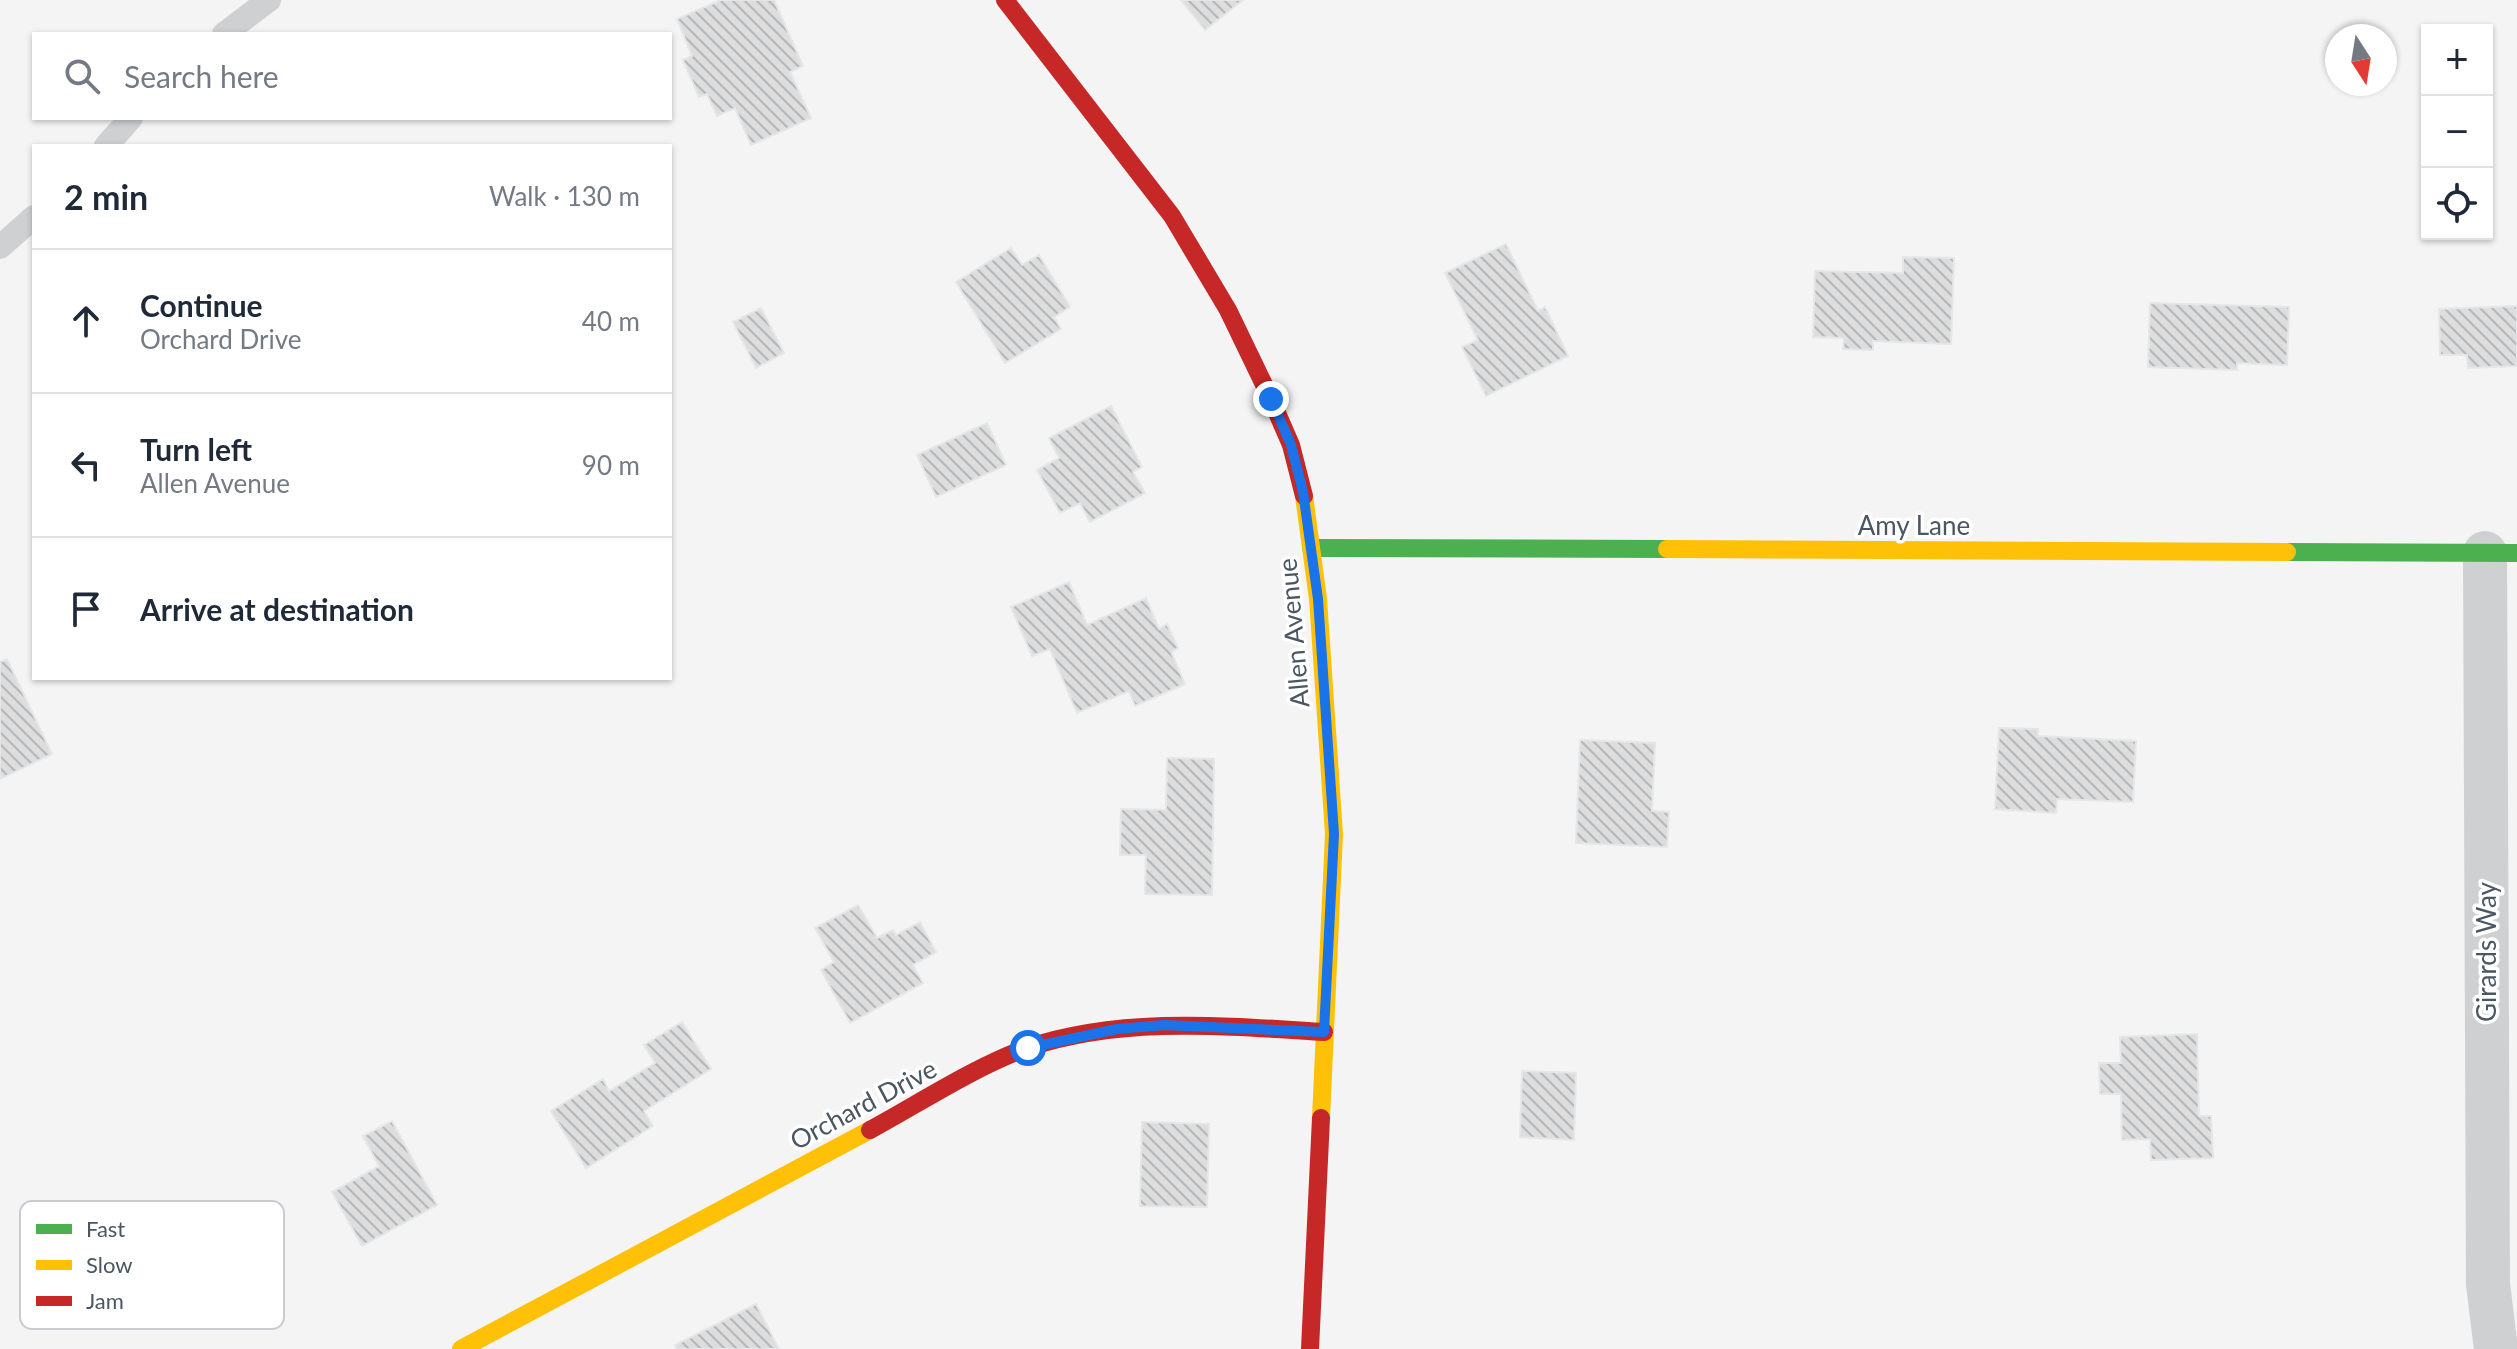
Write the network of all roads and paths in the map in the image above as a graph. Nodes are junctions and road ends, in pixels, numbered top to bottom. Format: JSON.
{"nodes":[{"id":1,"x":269,"y":0,"type":"edge"},
{"id":2,"x":1005,"y":0,"type":"edge"},
{"id":3,"x":227,"y":32,"type":"edge"},
{"id":4,"x":129,"y":120,"type":"edge"},
{"id":5,"x":108,"y":144,"type":"edge"},
{"id":6,"x":32,"y":219,"type":"edge"},
{"id":7,"x":0,"y":247,"type":"edge"},
{"id":8,"x":1311,"y":548,"type":"junction"},
{"id":9,"x":2501,"y":553,"type":"edge"},
{"id":10,"x":1324,"y":1032,"type":"junction"},
{"id":11,"x":461,"y":1349,"type":"edge"},
{"id":12,"x":1310,"y":1349,"type":"edge"},
{"id":13,"x":2496,"y":1349,"type":"edge"}],
"edges":[{"from":1,"to":3,"type":"lane"},
{"from":2,"to":8,"type":"street","name":"Allen Avenue"},
{"from":4,"to":5,"type":"lane"},
{"from":6,"to":7,"type":"lane"},
{"from":8,"to":9,"type":"street","name":"Amy Lane"},
{"from":8,"to":10,"type":"street","name":"Allen Avenue"},
{"from":9,"to":13,"type":"street","name":"Girards Way"},
{"from":10,"to":11,"type":"street","name":"Orchard Drive"},
{"from":10,"to":12,"type":"street","name":"Allen Avenue"}]}
